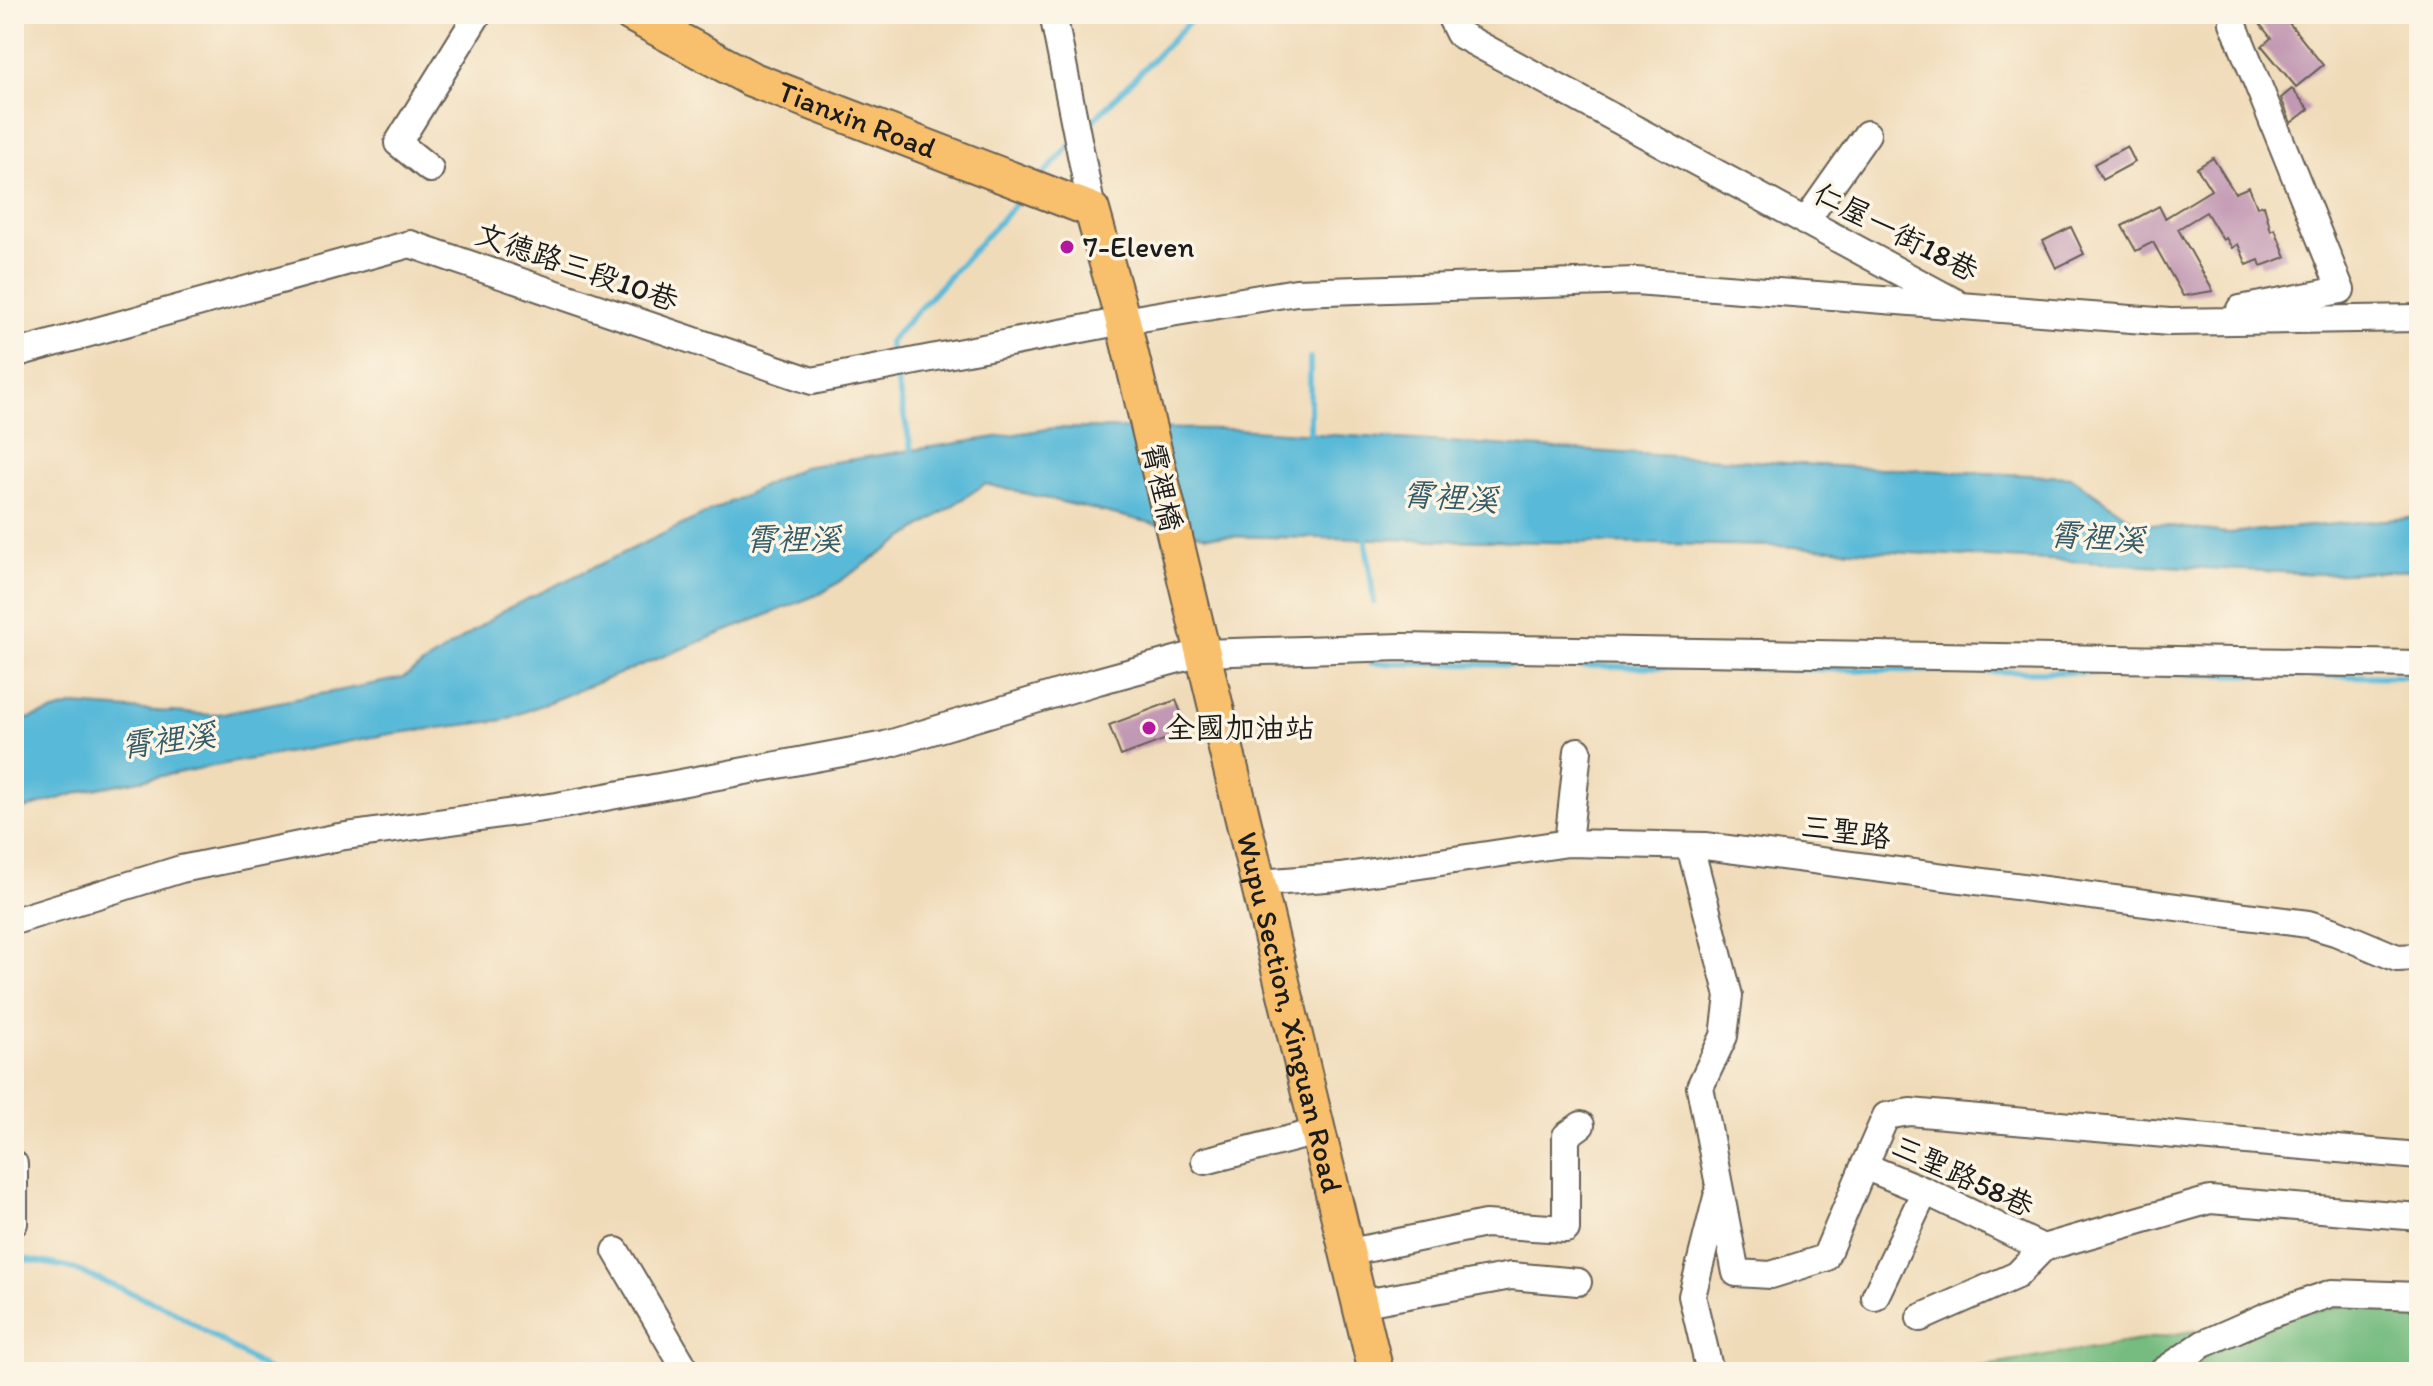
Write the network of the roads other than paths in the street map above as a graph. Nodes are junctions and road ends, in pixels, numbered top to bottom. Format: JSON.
{"nodes":[{"id":1,"x":478,"y":14,"type":"edge"},
{"id":2,"x":631,"y":14,"type":"edge"},
{"id":3,"x":1053,"y":14,"type":"edge"},
{"id":4,"x":1449,"y":14,"type":"edge"},
{"id":5,"x":2233,"y":23,"type":"dead end"},
{"id":6,"x":1867,"y":134,"type":"dead end"},
{"id":7,"x":430,"y":169,"type":"dead end"},
{"id":8,"x":1092,"y":210,"type":"junction"},
{"id":9,"x":1805,"y":222,"type":"junction"},
{"id":10,"x":1965,"y":308,"type":"junction"},
{"id":11,"x":2419,"y":318,"type":"edge"},
{"id":12,"x":1123,"y":321,"type":"junction"},
{"id":13,"x":2170,"y":322,"type":"junction"},
{"id":14,"x":14,"y":354,"type":"edge"},
{"id":15,"x":1201,"y":653,"type":"junction"},
{"id":16,"x":2419,"y":664,"type":"edge"},
{"id":17,"x":1578,"y":751,"type":"dead end"},
{"id":18,"x":1568,"y":843,"type":"junction"},
{"id":19,"x":1690,"y":846,"type":"junction"},
{"id":20,"x":1257,"y":883,"type":"junction"},
{"id":21,"x":14,"y":921,"type":"edge"},
{"id":22,"x":2419,"y":957,"type":"edge"},
{"id":23,"x":1581,"y":1125,"type":"dead end"},
{"id":24,"x":1317,"y":1132,"type":"junction"},
{"id":25,"x":2419,"y":1156,"type":"edge"},
{"id":26,"x":1205,"y":1161,"type":"dead end"},
{"id":27,"x":14,"y":1164,"type":"edge"},
{"id":28,"x":1864,"y":1166,"type":"junction"},
{"id":29,"x":1720,"y":1189,"type":"junction"},
{"id":30,"x":1925,"y":1191,"type":"junction"},
{"id":31,"x":2419,"y":1217,"type":"edge"},
{"id":32,"x":14,"y":1223,"type":"edge"},
{"id":33,"x":2043,"y":1248,"type":"junction"},
{"id":34,"x":616,"y":1251,"type":"dead end"},
{"id":35,"x":1346,"y":1253,"type":"junction"},
{"id":36,"x":1578,"y":1282,"type":"dead end"},
{"id":37,"x":2419,"y":1296,"type":"edge"},
{"id":38,"x":1875,"y":1297,"type":"dead end"},
{"id":39,"x":1359,"y":1304,"type":"junction"},
{"id":40,"x":1920,"y":1318,"type":"dead end"},
{"id":41,"x":687,"y":1372,"type":"edge"},
{"id":42,"x":1376,"y":1372,"type":"edge"},
{"id":43,"x":1710,"y":1372,"type":"edge"},
{"id":44,"x":2162,"y":1372,"type":"edge"}],
"edges":[{"from":1,"to":7,"type":"street"},
{"from":2,"to":8,"type":"main road","name":"Tianxin Road"},
{"from":3,"to":8,"type":"street"},
{"from":4,"to":9,"type":"street","name":"仁屋一街18巷"},
{"from":5,"to":13,"type":"street"},
{"from":6,"to":9,"type":"street"},
{"from":8,"to":12,"type":"main road","name":"霄裡橋"},
{"from":9,"to":10,"type":"street","name":"仁屋一街18巷"},
{"from":10,"to":12,"type":"street","name":"文德路三段10巷"},
{"from":10,"to":13,"type":"street","name":"仁屋一街18巷"},
{"from":11,"to":13,"type":"street","name":"仁屋一街18巷"},
{"from":12,"to":14,"type":"street","name":"文德路三段10巷"},
{"from":12,"to":15,"type":"main road","name":"霄裡橋"},
{"from":15,"to":16,"type":"street"},
{"from":15,"to":20,"type":"main road","name":"Wupu Section, Xinguan Road"},
{"from":15,"to":21,"type":"street"},
{"from":17,"to":18,"type":"street"},
{"from":18,"to":19,"type":"street","name":"三聖路"},
{"from":18,"to":20,"type":"street","name":"三聖路"},
{"from":19,"to":22,"type":"street","name":"三聖路"},
{"from":19,"to":29,"type":"street","name":"三聖路58巷"},
{"from":20,"to":24,"type":"main road","name":"Wupu Section, Xinguan Road"},
{"from":23,"to":35,"type":"street"},
{"from":24,"to":26,"type":"street"},
{"from":24,"to":35,"type":"main road","name":"Wupu Section, Xinguan Road"},
{"from":25,"to":28,"type":"street"},
{"from":27,"to":32,"type":"street"},
{"from":28,"to":29,"type":"street","name":"三聖路58巷"},
{"from":28,"to":30,"type":"street","name":"三聖路58巷"},
{"from":29,"to":43,"type":"street"},
{"from":30,"to":33,"type":"street","name":"三聖路58巷"},
{"from":30,"to":38,"type":"street"},
{"from":31,"to":33,"type":"street","name":"三聖路58巷"},
{"from":33,"to":40,"type":"street"},
{"from":34,"to":41,"type":"street"},
{"from":35,"to":39,"type":"main road","name":"Wupu Section, Xinguan Road"},
{"from":36,"to":39,"type":"street"},
{"from":37,"to":44,"type":"street"},
{"from":39,"to":42,"type":"main road","name":"Wupu Section, Xinguan Road"}]}
